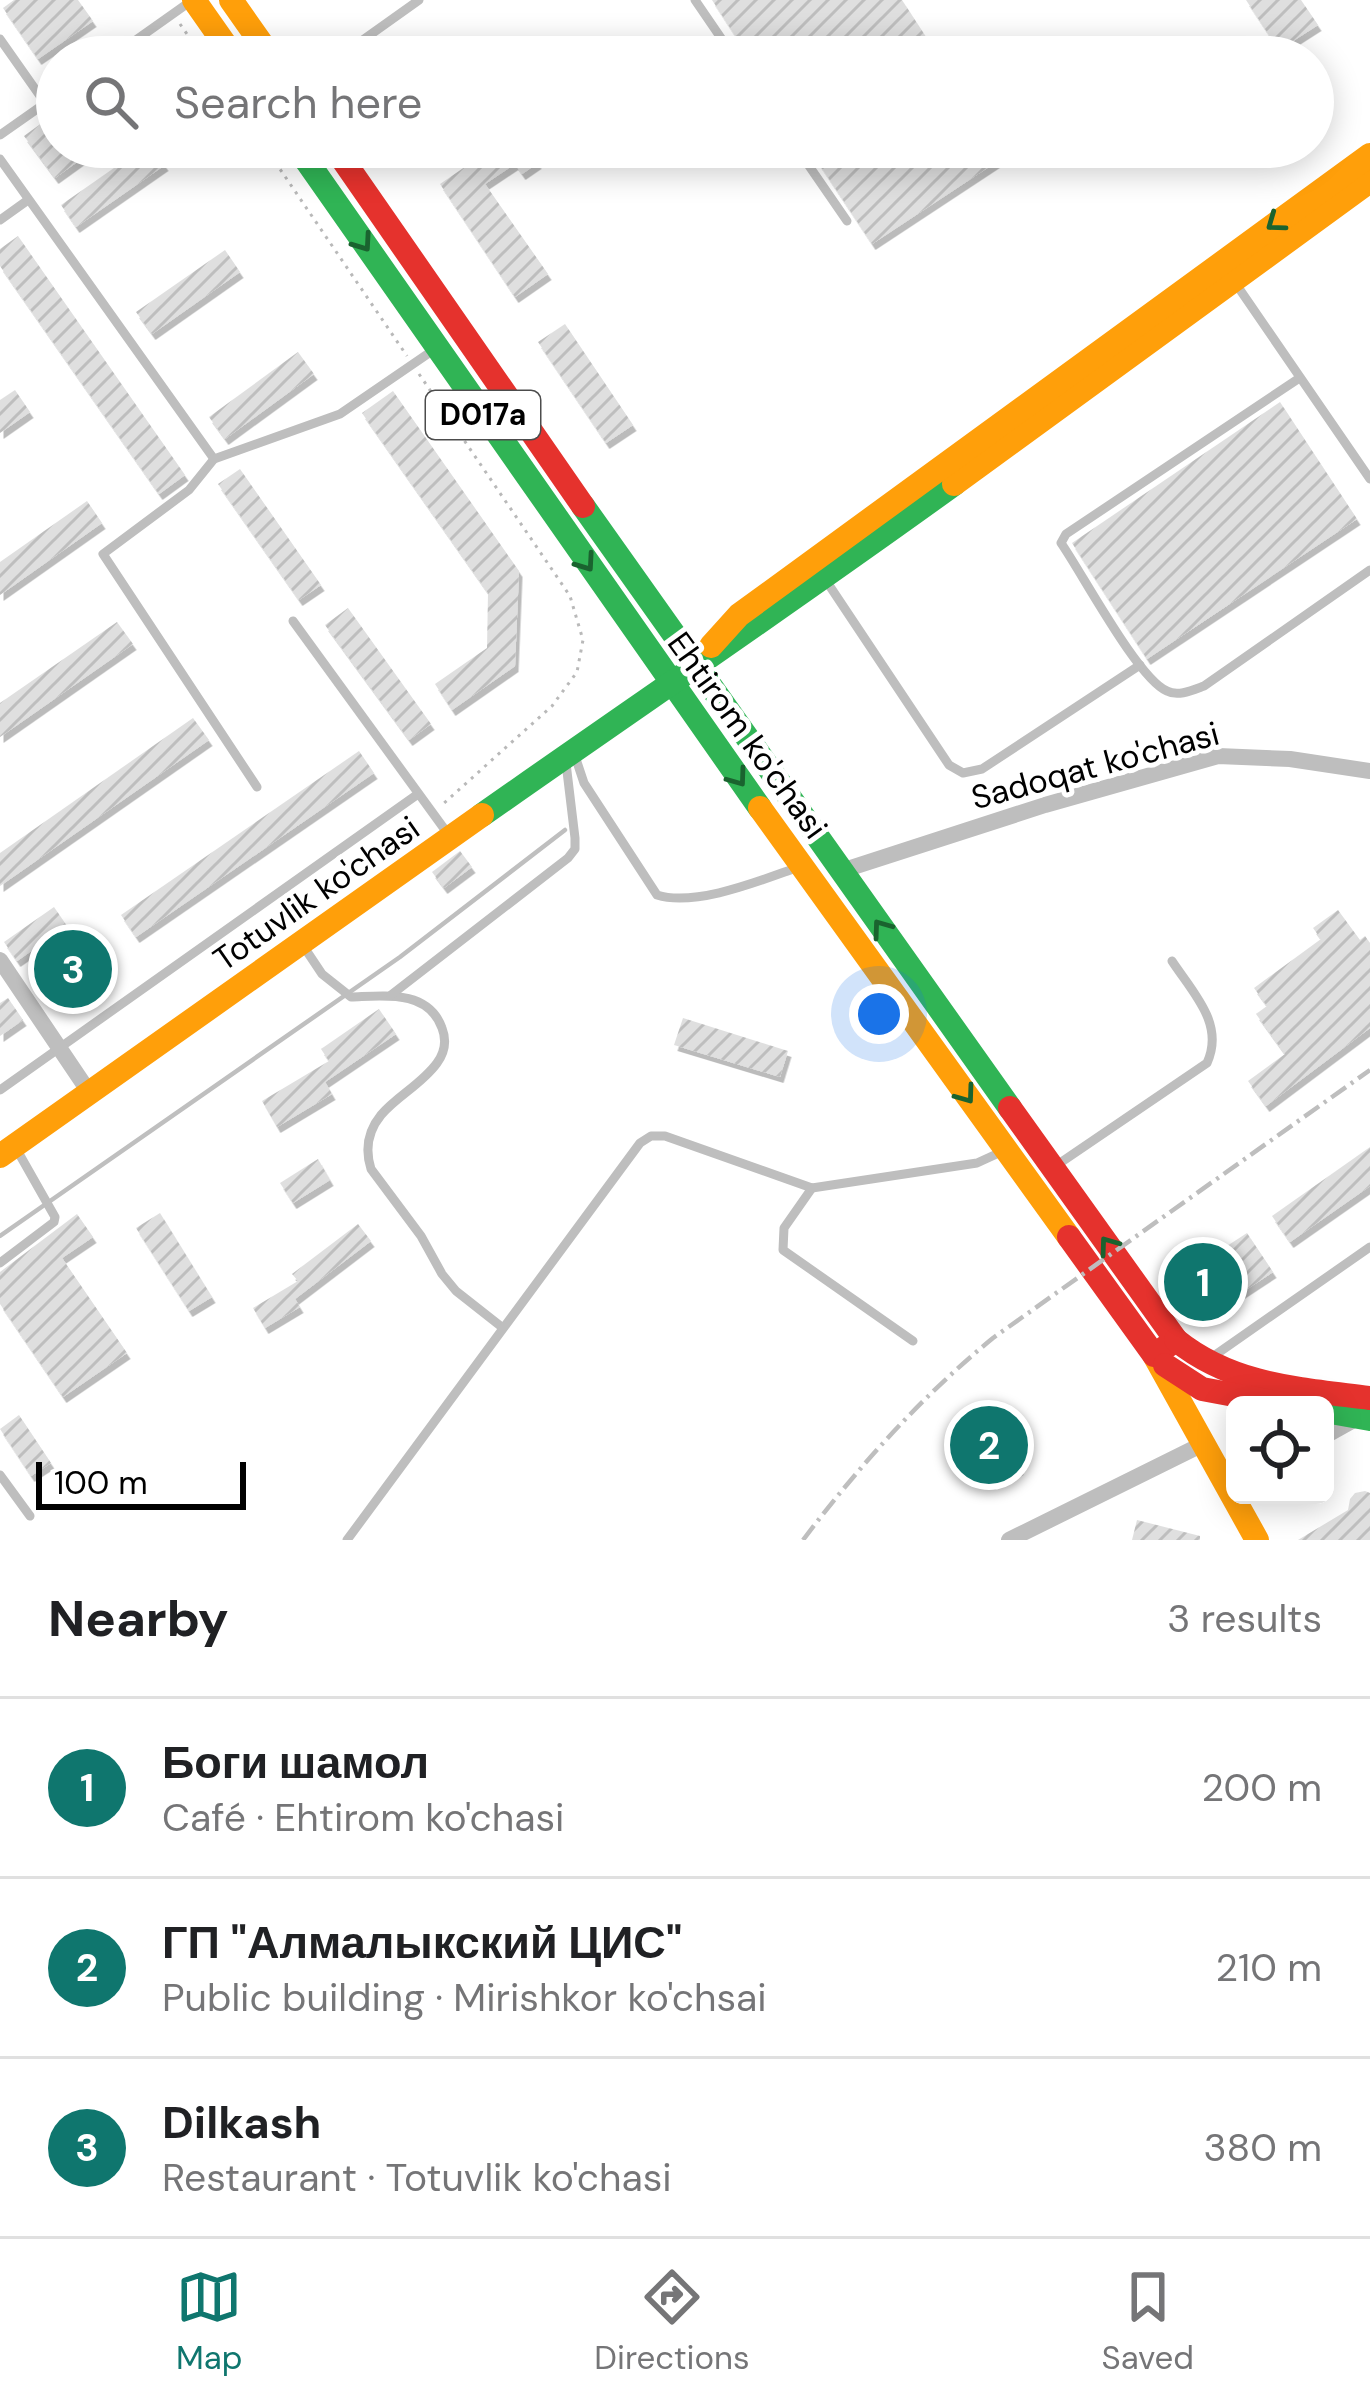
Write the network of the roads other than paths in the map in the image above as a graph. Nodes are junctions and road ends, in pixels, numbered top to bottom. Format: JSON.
{"nodes":[{"id":1,"x":232,"y":0,"type":"edge"},
{"id":2,"x":419,"y":0,"type":"edge"},
{"id":3,"x":695,"y":0,"type":"edge"},
{"id":4,"x":187,"y":5,"type":"edge"},
{"id":5,"x":142,"y":36,"type":"edge"},
{"id":6,"x":215,"y":36,"type":"edge"},
{"id":7,"x":257,"y":36,"type":"edge"},
{"id":8,"x":368,"y":36,"type":"edge"},
{"id":9,"x":720,"y":36,"type":"edge"},
{"id":10,"x":0,"y":39,"type":"edge"},
{"id":11,"x":36,"y":89,"type":"edge"},
{"id":12,"x":36,"y":110,"type":"edge"},
{"id":13,"x":0,"y":135,"type":"edge"},
{"id":14,"x":1370,"y":155,"type":"edge"},
{"id":15,"x":0,"y":159,"type":"edge"},
{"id":16,"x":311,"y":168,"type":"edge"},
{"id":17,"x":349,"y":168,"type":"edge"},
{"id":18,"x":810,"y":168,"type":"edge"},
{"id":19,"x":1370,"y":181,"type":"edge"},
{"id":20,"x":28,"y":200,"type":"junction"},
{"id":21,"x":0,"y":220,"type":"edge"},
{"id":22,"x":847,"y":221,"type":"dead end"},
{"id":23,"x":1233,"y":279,"type":"junction"},
{"id":24,"x":436,"y":348,"type":"junction"},
{"id":25,"x":1298,"y":379,"type":"junction"},
{"id":26,"x":214,"y":459,"type":"junction"},
{"id":27,"x":1370,"y":479,"type":"edge"},
{"id":28,"x":1370,"y":570,"type":"edge"},
{"id":29,"x":824,"y":578,"type":"junction"},
{"id":30,"x":293,"y":621,"type":"dead end"},
{"id":31,"x":1140,"y":665,"type":"junction"},
{"id":32,"x":694,"y":666,"type":"junction"},
{"id":33,"x":670,"y":683,"type":"junction"},
{"id":34,"x":570,"y":755,"type":"junction"},
{"id":35,"x":1370,"y":771,"type":"edge"},
{"id":36,"x":257,"y":787,"type":"dead end"},
{"id":37,"x":418,"y":794,"type":"junction"},
{"id":38,"x":451,"y":838,"type":"junction"},
{"id":39,"x":802,"y":866,"type":"junction"},
{"id":40,"x":841,"y":871,"type":"junction"},
{"id":41,"x":302,"y":943,"type":"junction"},
{"id":42,"x":0,"y":960,"type":"edge"},
{"id":43,"x":1172,"y":961,"type":"dead end"},
{"id":44,"x":391,"y":995,"type":"junction"},
{"id":45,"x":59,"y":1048,"type":"junction"},
{"id":46,"x":0,"y":1090,"type":"edge"},
{"id":47,"x":88,"y":1092,"type":"junction"},
{"id":48,"x":7,"y":1150,"type":"edge"},
{"id":49,"x":1006,"y":1150,"type":"junction"},
{"id":50,"x":1053,"y":1168,"type":"junction"},
{"id":51,"x":812,"y":1188,"type":"junction"},
{"id":52,"x":1370,"y":1247,"type":"edge"},
{"id":53,"x":0,"y":1263,"type":"edge"},
{"id":54,"x":503,"y":1328,"type":"junction"},
{"id":55,"x":1176,"y":1340,"type":"junction"},
{"id":56,"x":913,"y":1341,"type":"dead end"},
{"id":57,"x":1154,"y":1355,"type":"junction"},
{"id":58,"x":1204,"y":1363,"type":"junction"},
{"id":59,"x":1240,"y":1396,"type":"edge"},
{"id":60,"x":1334,"y":1411,"type":"edge"},
{"id":61,"x":1366,"y":1412,"type":"edge"},
{"id":62,"x":1334,"y":1431,"type":"edge"},
{"id":63,"x":1203,"y":1444,"type":"junction"},
{"id":64,"x":0,"y":1475,"type":"edge"},
{"id":65,"x":1226,"y":1478,"type":"edge"},
{"id":66,"x":1240,"y":1504,"type":"edge"},
{"id":67,"x":29,"y":1516,"type":"dead end"},
{"id":68,"x":346,"y":1540,"type":"edge"},
{"id":69,"x":1010,"y":1540,"type":"edge"},
{"id":70,"x":1257,"y":1540,"type":"edge"}],
"edges":[{"from":1,"to":7,"type":"main road"},
{"from":2,"to":8,"type":"lane"},
{"from":3,"to":9,"type":"lane"},
{"from":4,"to":5,"type":"lane"},
{"from":4,"to":6,"type":"main road"},
{"from":10,"to":11,"type":"lane"},
{"from":12,"to":13,"type":"lane"},
{"from":14,"to":32,"type":"main road","one_way":true},
{"from":15,"to":20,"type":"lane"},
{"from":16,"to":24,"type":"main road","name":"Ehtirom ko'chasi","number":"D017a","one_way":true},
{"from":17,"to":32,"type":"main road","name":"Ehtirom ko'chasi","number":"D017a"},
{"from":18,"to":22,"type":"lane"},
{"from":19,"to":23,"type":"main road"},
{"from":20,"to":21,"type":"lane"},
{"from":20,"to":26,"type":"lane"},
{"from":23,"to":25,"type":"lane"},
{"from":23,"to":29,"type":"main road"},
{"from":24,"to":26,"type":"lane"},
{"from":24,"to":33,"type":"main road","name":"Ehtirom ko'chasi","number":"D017a","one_way":true},
{"from":25,"to":27,"type":"lane"},
{"from":25,"to":31,"type":"lane"},
{"from":26,"to":36,"type":"lane"},
{"from":28,"to":31,"type":"lane"},
{"from":29,"to":31,"type":"lane"},
{"from":29,"to":32,"type":"main road"},
{"from":30,"to":37,"type":"lane"},
{"from":32,"to":33,"type":"main road","name":"Totuvlik ko'chasi"},
{"from":32,"to":40,"type":"main road","name":"Ehtirom ko'chasi","number":"D017a"},
{"from":33,"to":34,"type":"main road","name":"Totuvlik ko'chasi"},
{"from":33,"to":39,"type":"main road","name":"Ehtirom ko'chasi","number":"D017a","one_way":true},
{"from":34,"to":38,"type":"main road","name":"Totuvlik ko'chasi"},
{"from":34,"to":39,"type":"lane"},
{"from":34,"to":44,"type":"lane"},
{"from":35,"to":40,"type":"street","name":"Sadoqat ko'chasi"},
{"from":37,"to":38,"type":"lane"},
{"from":37,"to":45,"type":"lane"},
{"from":38,"to":41,"type":"main road","name":"Totuvlik ko'chasi"},
{"from":39,"to":49,"type":"main road","name":"Ehtirom ko'chasi","number":"D017a","one_way":true},
{"from":50,"to":40,"type":"main road","name":"Ehtirom ko'chasi","number":"D017a","one_way":true},
{"from":41,"to":44,"type":"lane"},
{"from":41,"to":47,"type":"main road","name":"Totuvlik ko'chasi"},
{"from":42,"to":45,"type":"street"},
{"from":43,"to":50,"type":"lane"},
{"from":44,"to":54,"type":"lane"},
{"from":45,"to":46,"type":"lane"},
{"from":45,"to":47,"type":"street"},
{"from":47,"to":48,"type":"main road","name":"Totuvlik ko'chasi"},
{"from":48,"to":53,"type":"lane"},
{"from":49,"to":51,"type":"lane"},
{"from":49,"to":57,"type":"main road","name":"Ehtirom ko'chasi","number":"D017a"},
{"from":55,"to":50,"type":"main road","name":"Ehtirom ko'chasi","number":"D017a","one_way":true},
{"from":51,"to":54,"type":"lane"},
{"from":51,"to":56,"type":"lane"},
{"from":52,"to":58,"type":"lane"},
{"from":54,"to":68,"type":"lane"},
{"from":55,"to":57,"type":"main road"},
{"from":55,"to":58,"type":"main road","name":"Ehtirom ko'chasi"},
{"from":57,"to":59,"type":"main road"},
{"from":57,"to":63,"type":"main road"},
{"from":58,"to":61,"type":"main road"},
{"from":60,"to":61,"type":"main road"},
{"from":61,"to":62,"type":"street"},
{"from":63,"to":65,"type":"main road"},
{"from":63,"to":69,"type":"street"},
{"from":64,"to":67,"type":"lane"},
{"from":66,"to":70,"type":"main road"}]}
